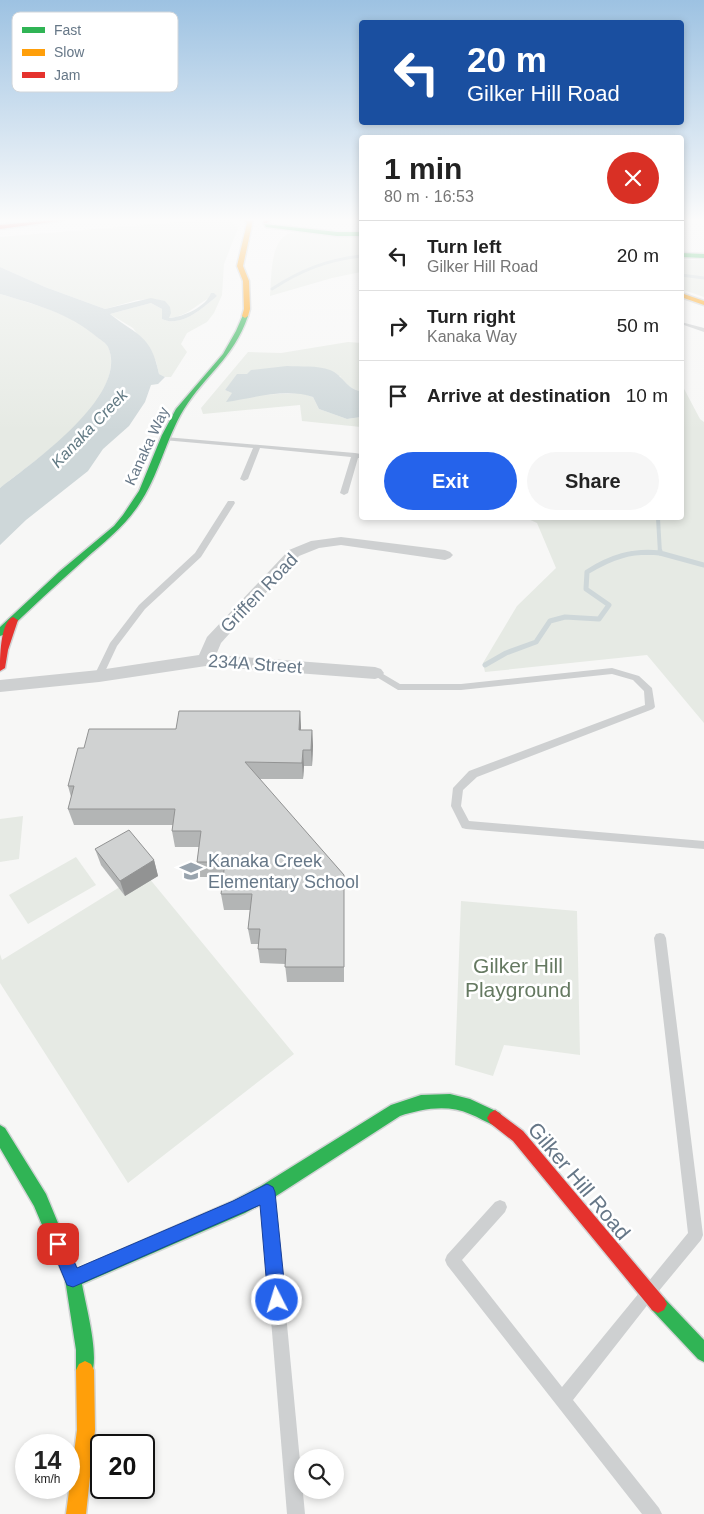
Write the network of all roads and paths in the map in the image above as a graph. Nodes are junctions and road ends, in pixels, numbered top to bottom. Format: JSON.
{"nodes":[{"id":1,"x":246,"y":291,"type":"edge"},
{"id":2,"x":684,"y":295,"type":"edge"},
{"id":3,"x":704,"y":303,"type":"edge"},
{"id":4,"x":684,"y":323,"type":"edge"},
{"id":5,"x":704,"y":330,"type":"edge"},
{"id":6,"x":165,"y":439,"type":"junction"},
{"id":7,"x":258,"y":446,"type":"junction"},
{"id":8,"x":358,"y":456,"type":"edge"},
{"id":9,"x":244,"y":479,"type":"dead end"},
{"id":10,"x":344,"y":493,"type":"dead end"},
{"id":11,"x":230,"y":503,"type":"dead end"},
{"id":12,"x":445,"y":555,"type":"dead end"},
{"id":13,"x":13,"y":620,"type":"junction"},
{"id":14,"x":0,"y":633,"type":"edge"},
{"id":15,"x":206,"y":660,"type":"junction"},
{"id":16,"x":0,"y":669,"type":"edge"},
{"id":17,"x":375,"y":673,"type":"joint"},
{"id":18,"x":98,"y":676,"type":"junction"},
{"id":19,"x":0,"y":678,"type":"edge"},
{"id":20,"x":46,"y":680,"type":"junction"},
{"id":21,"x":0,"y":686,"type":"edge"},
{"id":22,"x":704,"y":845,"type":"edge"},
{"id":23,"x":660,"y":938,"type":"dead end"},
{"id":24,"x":0,"y":1133,"type":"edge"},
{"id":25,"x":267,"y":1192,"type":"junction"},
{"id":26,"x":500,"y":1207,"type":"dead end"},
{"id":27,"x":73,"y":1279,"type":"junction"},
{"id":28,"x":648,"y":1293,"type":"junction"},
{"id":29,"x":704,"y":1353,"type":"edge"},
{"id":30,"x":562,"y":1400,"type":"junction"},
{"id":31,"x":76,"y":1514,"type":"edge"},
{"id":32,"x":296,"y":1514,"type":"edge"},
{"id":33,"x":653,"y":1514,"type":"edge"}],
"edges":[{"from":1,"to":6,"type":"main road","name":"Kanaka Way"},
{"from":2,"to":3,"type":"main road"},
{"from":4,"to":5,"type":"lane"},
{"from":6,"to":7,"type":"lane"},
{"from":6,"to":13,"type":"main road","name":"Kanaka Way"},
{"from":7,"to":8,"type":"lane"},
{"from":7,"to":9,"type":"lane"},
{"from":8,"to":10,"type":"lane"},
{"from":11,"to":18,"type":"lane"},
{"from":12,"to":15,"type":"street","name":"Griffen Road"},
{"from":13,"to":14,"type":"main road","name":"Kanaka Way"},
{"from":13,"to":16,"type":"main road","name":"Kanaka Way"},
{"from":15,"to":17,"type":"street","name":"234A Street"},
{"from":15,"to":18,"type":"street","name":"234A Street"},
{"from":16,"to":19,"type":"main road","name":"Kanaka Way"},
{"from":16,"to":20,"type":"street","name":"234A Street"},
{"from":17,"to":22,"type":"lane"},
{"from":18,"to":20,"type":"street","name":"234A Street"},
{"from":20,"to":21,"type":"street","name":"234A Street"},
{"from":23,"to":28,"type":"lane"},
{"from":24,"to":27,"type":"main road"},
{"from":25,"to":27,"type":"main road","name":"Gilker Hill Road"},
{"from":25,"to":28,"type":"main road","name":"Gilker Hill Road"},
{"from":25,"to":32,"type":"lane"},
{"from":26,"to":30,"type":"lane"},
{"from":27,"to":31,"type":"main road"},
{"from":28,"to":29,"type":"main road","name":"Gilker Hill Road"},
{"from":28,"to":30,"type":"lane"},
{"from":30,"to":33,"type":"lane"}]}
